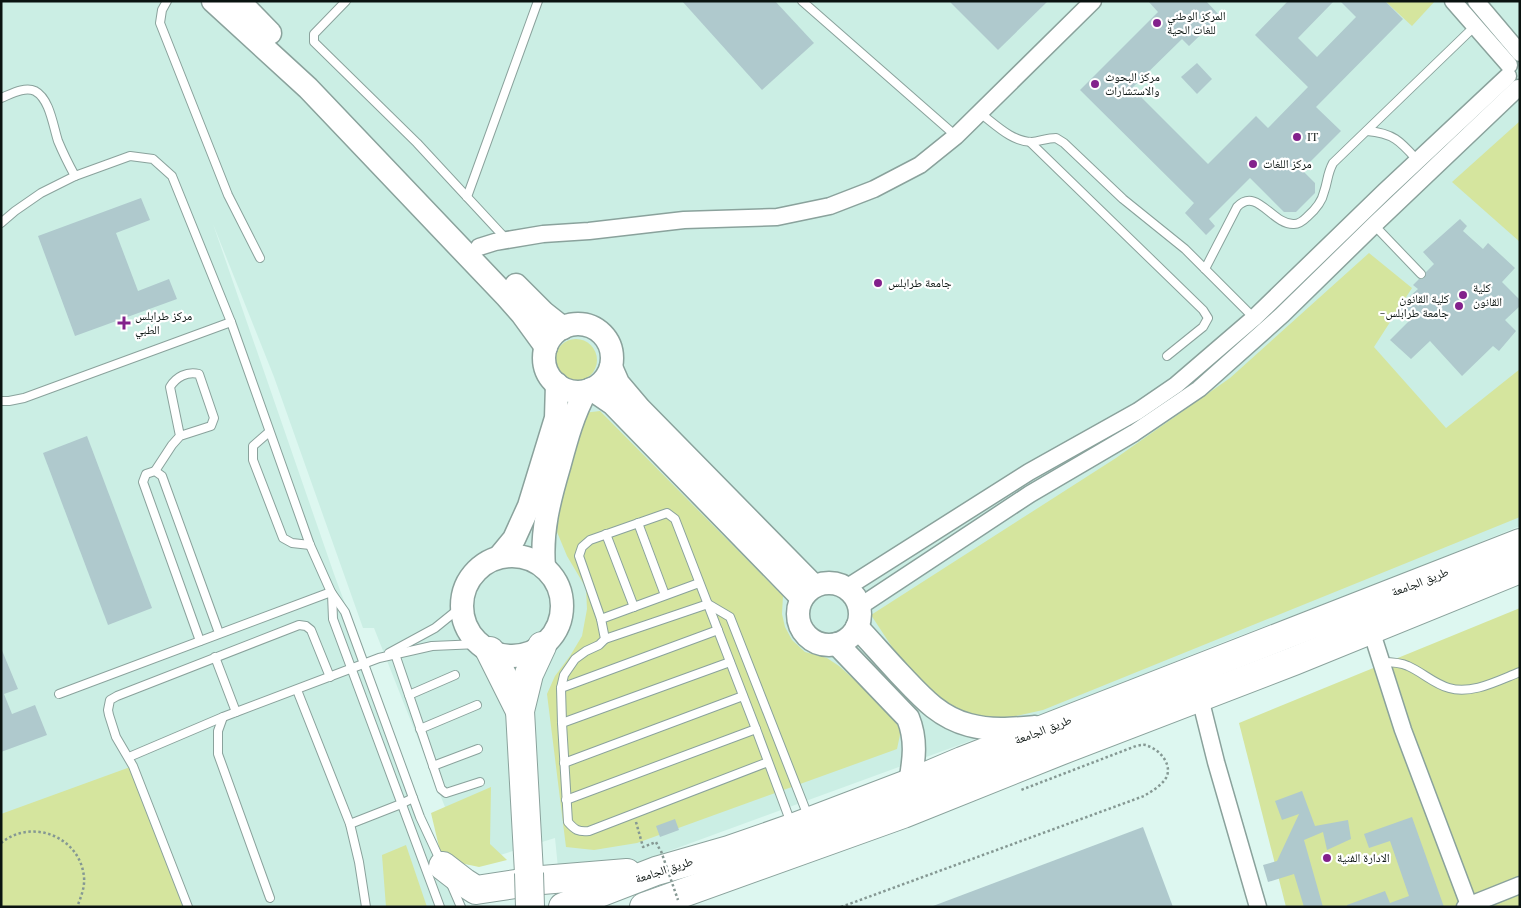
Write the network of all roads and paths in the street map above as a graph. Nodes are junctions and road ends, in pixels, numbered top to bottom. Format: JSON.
{"nodes":[{"id":1,"x":167,"y":1,"type":"edge"},
{"id":2,"x":213,"y":1,"type":"edge"},
{"id":3,"x":239,"y":1,"type":"edge"},
{"id":4,"x":346,"y":1,"type":"edge"},
{"id":5,"x":538,"y":1,"type":"edge"},
{"id":6,"x":802,"y":1,"type":"edge"},
{"id":7,"x":1093,"y":1,"type":"edge"},
{"id":8,"x":1453,"y":1,"type":"edge"},
{"id":9,"x":1476,"y":1,"type":"edge"},
{"id":10,"x":1475,"y":26,"type":"junction"},
{"id":11,"x":1520,"y":53,"type":"edge"},
{"id":12,"x":1514,"y":79,"type":"edge"},
{"id":13,"x":1,"y":98,"type":"edge"},
{"id":14,"x":980,"y":113,"type":"junction"},
{"id":15,"x":1367,"y":131,"type":"junction"},
{"id":16,"x":956,"y":136,"type":"junction"},
{"id":17,"x":1030,"y":142,"type":"junction"},
{"id":18,"x":1418,"y":161,"type":"junction"},
{"id":19,"x":75,"y":176,"type":"junction"},
{"id":20,"x":467,"y":197,"type":"junction"},
{"id":21,"x":1,"y":223,"type":"edge"},
{"id":22,"x":1374,"y":225,"type":"junction"},
{"id":23,"x":507,"y":240,"type":"junction"},
{"id":24,"x":479,"y":247,"type":"junction"},
{"id":25,"x":260,"y":258,"type":"dead end"},
{"id":26,"x":1206,"y":269,"type":"junction"},
{"id":27,"x":1421,"y":274,"type":"dead end"},
{"id":28,"x":1254,"y":318,"type":"junction"},
{"id":29,"x":231,"y":322,"type":"junction"},
{"id":30,"x":563,"y":328,"type":"junction"},
{"id":31,"x":546,"y":347,"type":"junction"},
{"id":32,"x":1168,"y":356,"type":"dead end"},
{"id":33,"x":610,"y":367,"type":"junction"},
{"id":34,"x":557,"y":384,"type":"junction"},
{"id":35,"x":589,"y":390,"type":"junction"},
{"id":36,"x":1,"y":401,"type":"edge"},
{"id":37,"x":269,"y":432,"type":"junction"},
{"id":38,"x":180,"y":436,"type":"junction"},
{"id":39,"x":155,"y":471,"type":"junction"},
{"id":40,"x":638,"y":523,"type":"junction"},
{"id":41,"x":606,"y":534,"type":"junction"},
{"id":42,"x":1520,"y":543,"type":"edge"},
{"id":43,"x":310,"y":545,"type":"junction"},
{"id":44,"x":500,"y":556,"type":"junction"},
{"id":45,"x":544,"y":567,"type":"junction"},
{"id":46,"x":1520,"y":569,"type":"edge"},
{"id":47,"x":699,"y":583,"type":"junction"},
{"id":48,"x":846,"y":588,"type":"junction"},
{"id":49,"x":331,"y":592,"type":"junction"},
{"id":50,"x":808,"y":592,"type":"junction"},
{"id":51,"x":666,"y":595,"type":"junction"},
{"id":52,"x":708,"y":604,"type":"junction"},
{"id":53,"x":461,"y":607,"type":"junction"},
{"id":54,"x":634,"y":607,"type":"junction"},
{"id":55,"x":858,"y":617,"type":"junction"},
{"id":56,"x":601,"y":619,"type":"junction"},
{"id":57,"x":718,"y":630,"type":"junction"},
{"id":58,"x":1370,"y":630,"type":"junction"},
{"id":59,"x":219,"y":633,"type":"junction"},
{"id":60,"x":606,"y":639,"type":"junction"},
{"id":61,"x":200,"y":641,"type":"junction"},
{"id":62,"x":837,"y":644,"type":"junction"},
{"id":63,"x":542,"y":646,"type":"junction"},
{"id":64,"x":485,"y":648,"type":"junction"},
{"id":65,"x":395,"y":654,"type":"junction"},
{"id":66,"x":215,"y":658,"type":"junction"},
{"id":67,"x":379,"y":658,"type":"junction"},
{"id":68,"x":730,"y":662,"type":"junction"},
{"id":69,"x":1381,"y":662,"type":"junction"},
{"id":70,"x":362,"y":664,"type":"junction"},
{"id":71,"x":350,"y":669,"type":"junction"},
{"id":72,"x":1520,"y":672,"type":"edge"},
{"id":73,"x":455,"y":675,"type":"dead end"},
{"id":74,"x":330,"y":677,"type":"junction"},
{"id":75,"x":562,"y":688,"type":"junction"},
{"id":76,"x":297,"y":690,"type":"junction"},
{"id":77,"x":59,"y":694,"type":"dead end"},
{"id":78,"x":409,"y":695,"type":"junction"},
{"id":79,"x":743,"y":696,"type":"junction"},
{"id":80,"x":1200,"y":698,"type":"junction"},
{"id":81,"x":477,"y":705,"type":"dead end"},
{"id":82,"x":520,"y":711,"type":"junction"},
{"id":83,"x":236,"y":712,"type":"junction"},
{"id":84,"x":223,"y":717,"type":"junction"},
{"id":85,"x":562,"y":723,"type":"junction"},
{"id":86,"x":1056,"y":725,"type":"junction"},
{"id":87,"x":420,"y":729,"type":"junction"},
{"id":88,"x":756,"y":729,"type":"junction"},
{"id":89,"x":478,"y":749,"type":"dead end"},
{"id":90,"x":128,"y":757,"type":"junction"},
{"id":91,"x":768,"y":762,"type":"junction"},
{"id":92,"x":564,"y":764,"type":"junction"},
{"id":93,"x":433,"y":766,"type":"junction"},
{"id":94,"x":480,"y":782,"type":"dead end"},
{"id":95,"x":910,"y":783,"type":"junction"},
{"id":96,"x":1019,"y":790,"type":"dead end"},
{"id":97,"x":413,"y":798,"type":"junction"},
{"id":98,"x":566,"y":800,"type":"junction"},
{"id":99,"x":401,"y":804,"type":"junction"},
{"id":100,"x":635,"y":814,"type":"junction"},
{"id":101,"x":350,"y":824,"type":"junction"},
{"id":102,"x":801,"y":824,"type":"junction"},
{"id":103,"x":1,"y":843,"type":"edge"},
{"id":104,"x":658,"y":861,"type":"junction"},
{"id":105,"x":443,"y":866,"type":"junction"},
{"id":106,"x":1520,"y":885,"type":"edge"},
{"id":107,"x":270,"y":898,"type":"dead end"},
{"id":108,"x":678,"y":900,"type":"dead end"},
{"id":109,"x":1467,"y":906,"type":"edge"},
{"id":110,"x":77,"y":907,"type":"edge"},
{"id":111,"x":188,"y":907,"type":"edge"},
{"id":112,"x":366,"y":907,"type":"edge"},
{"id":113,"x":440,"y":907,"type":"edge"},
{"id":114,"x":461,"y":907,"type":"edge"},
{"id":115,"x":530,"y":907,"type":"edge"},
{"id":116,"x":563,"y":907,"type":"edge"},
{"id":117,"x":644,"y":907,"type":"edge"},
{"id":118,"x":841,"y":907,"type":"edge"},
{"id":119,"x":1258,"y":907,"type":"edge"}],
"edges":[{"from":1,"to":25,"type":"lane"},
{"from":2,"to":31,"type":"street"},
{"from":3,"to":24,"type":"street"},
{"from":4,"to":20,"type":"lane"},
{"from":5,"to":20,"type":"lane"},
{"from":6,"to":16,"type":"lane"},
{"from":7,"to":14,"type":"street"},
{"from":8,"to":10,"type":"street"},
{"from":9,"to":11,"type":"street"},
{"from":10,"to":12,"type":"street"},
{"from":10,"to":15,"type":"lane"},
{"from":11,"to":12,"type":"street"},
{"from":12,"to":18,"type":"street"},
{"from":12,"to":22,"type":"street"},
{"from":13,"to":19,"type":"lane"},
{"from":14,"to":16,"type":"street"},
{"from":14,"to":17,"type":"lane"},
{"from":15,"to":18,"type":"lane"},
{"from":15,"to":26,"type":"lane"},
{"from":16,"to":23,"type":"street"},
{"from":17,"to":26,"type":"lane"},
{"from":17,"to":32,"type":"lane"},
{"from":18,"to":28,"type":"street"},
{"from":19,"to":21,"type":"lane"},
{"from":19,"to":29,"type":"lane"},
{"from":20,"to":23,"type":"lane"},
{"from":22,"to":27,"type":"lane"},
{"from":22,"to":55,"type":"street"},
{"from":23,"to":24,"type":"street"},
{"from":24,"to":30,"type":"street"},
{"from":26,"to":28,"type":"lane"},
{"from":28,"to":48,"type":"street"},
{"from":29,"to":36,"type":"lane"},
{"from":29,"to":37,"type":"lane"},
{"from":30,"to":31,"type":"street"},
{"from":30,"to":33,"type":"street"},
{"from":31,"to":34,"type":"street"},
{"from":33,"to":35,"type":"street"},
{"from":33,"to":50,"type":"street"},
{"from":34,"to":35,"type":"street"},
{"from":34,"to":44,"type":"street"},
{"from":35,"to":45,"type":"street"},
{"from":35,"to":50,"type":"street"},
{"from":37,"to":43,"type":"lane"},
{"from":37,"to":43,"type":"lane"},
{"from":38,"to":38,"type":"lane"},
{"from":38,"to":39,"type":"lane"},
{"from":39,"to":59,"type":"lane"},
{"from":39,"to":61,"type":"lane"},
{"from":40,"to":41,"type":"lane"},
{"from":40,"to":47,"type":"lane"},
{"from":40,"to":51,"type":"lane"},
{"from":41,"to":54,"type":"lane"},
{"from":41,"to":56,"type":"lane"},
{"from":42,"to":86,"type":"highway","name":"طريق الجامعة"},
{"from":43,"to":49,"type":"lane"},
{"from":44,"to":45,"type":"street"},
{"from":44,"to":53,"type":"street"},
{"from":45,"to":63,"type":"street"},
{"from":46,"to":58,"type":"highway","name":"طريق الجامعة"},
{"from":47,"to":51,"type":"lane"},
{"from":47,"to":52,"type":"lane"},
{"from":48,"to":50,"type":"street"},
{"from":48,"to":55,"type":"street"},
{"from":49,"to":59,"type":"lane"},
{"from":49,"to":70,"type":"lane"},
{"from":49,"to":71,"type":"lane"},
{"from":50,"to":62,"type":"street"},
{"from":51,"to":54,"type":"lane"},
{"from":52,"to":57,"type":"lane"},
{"from":52,"to":60,"type":"lane"},
{"from":52,"to":102,"type":"lane"},
{"from":53,"to":64,"type":"street"},
{"from":53,"to":67,"type":"lane"},
{"from":54,"to":56,"type":"lane"},
{"from":55,"to":62,"type":"street"},
{"from":55,"to":86,"type":"street"},
{"from":56,"to":60,"type":"lane"},
{"from":57,"to":68,"type":"lane"},
{"from":57,"to":75,"type":"lane"},
{"from":58,"to":69,"type":"street"},
{"from":58,"to":80,"type":"highway","name":"طريق الجامعة"},
{"from":59,"to":61,"type":"lane"},
{"from":60,"to":75,"type":"lane"},
{"from":61,"to":77,"type":"lane"},
{"from":62,"to":95,"type":"street"},
{"from":63,"to":64,"type":"street"},
{"from":63,"to":82,"type":"highway"},
{"from":64,"to":65,"type":"lane"},
{"from":64,"to":82,"type":"highway"},
{"from":65,"to":67,"type":"lane"},
{"from":65,"to":78,"type":"lane"},
{"from":66,"to":74,"type":"lane"},
{"from":66,"to":83,"type":"lane"},
{"from":66,"to":90,"type":"lane"},
{"from":67,"to":70,"type":"lane"},
{"from":68,"to":79,"type":"lane"},
{"from":68,"to":85,"type":"lane"},
{"from":69,"to":72,"type":"lane"},
{"from":69,"to":109,"type":"street"},
{"from":70,"to":71,"type":"lane"},
{"from":70,"to":97,"type":"lane"},
{"from":71,"to":74,"type":"lane"},
{"from":71,"to":99,"type":"lane"},
{"from":73,"to":78,"type":"lane"},
{"from":74,"to":76,"type":"lane"},
{"from":75,"to":85,"type":"lane"},
{"from":76,"to":83,"type":"lane"},
{"from":76,"to":101,"type":"lane"},
{"from":78,"to":87,"type":"lane"},
{"from":79,"to":88,"type":"lane"},
{"from":79,"to":92,"type":"lane"},
{"from":80,"to":117,"type":"highway","name":"طريق الجامعة"},
{"from":80,"to":119,"type":"street"},
{"from":81,"to":87,"type":"lane"},
{"from":82,"to":115,"type":"highway","bridge":true},
{"from":83,"to":84,"type":"lane"},
{"from":84,"to":90,"type":"lane"},
{"from":84,"to":107,"type":"lane"},
{"from":85,"to":92,"type":"lane"},
{"from":86,"to":95,"type":"highway","name":"طريق الجامعة"},
{"from":87,"to":93,"type":"lane"},
{"from":88,"to":91,"type":"lane"},
{"from":88,"to":98,"type":"lane"},
{"from":89,"to":93,"type":"lane"},
{"from":90,"to":111,"type":"lane"},
{"from":91,"to":100,"type":"lane"},
{"from":91,"to":102,"type":"lane"},
{"from":92,"to":98,"type":"lane"},
{"from":93,"to":94,"type":"lane"},
{"from":95,"to":102,"type":"highway","name":"طريق الجامعة"},
{"from":96,"to":118,"type":"path"},
{"from":97,"to":99,"type":"lane"},
{"from":97,"to":105,"type":"lane"},
{"from":98,"to":100,"type":"lane"},
{"from":99,"to":101,"type":"lane"},
{"from":99,"to":113,"type":"lane"},
{"from":100,"to":104,"type":"path"},
{"from":101,"to":112,"type":"lane"},
{"from":102,"to":104,"type":"highway","name":"طريق الجامعة"},
{"from":103,"to":110,"type":"path"},
{"from":104,"to":105,"type":"highway"},
{"from":104,"to":108,"type":"path","bridge":true},
{"from":104,"to":116,"type":"highway","name":"طريق الجامعة"},
{"from":105,"to":114,"type":"lane"},
{"from":106,"to":109,"type":"street"}]}
